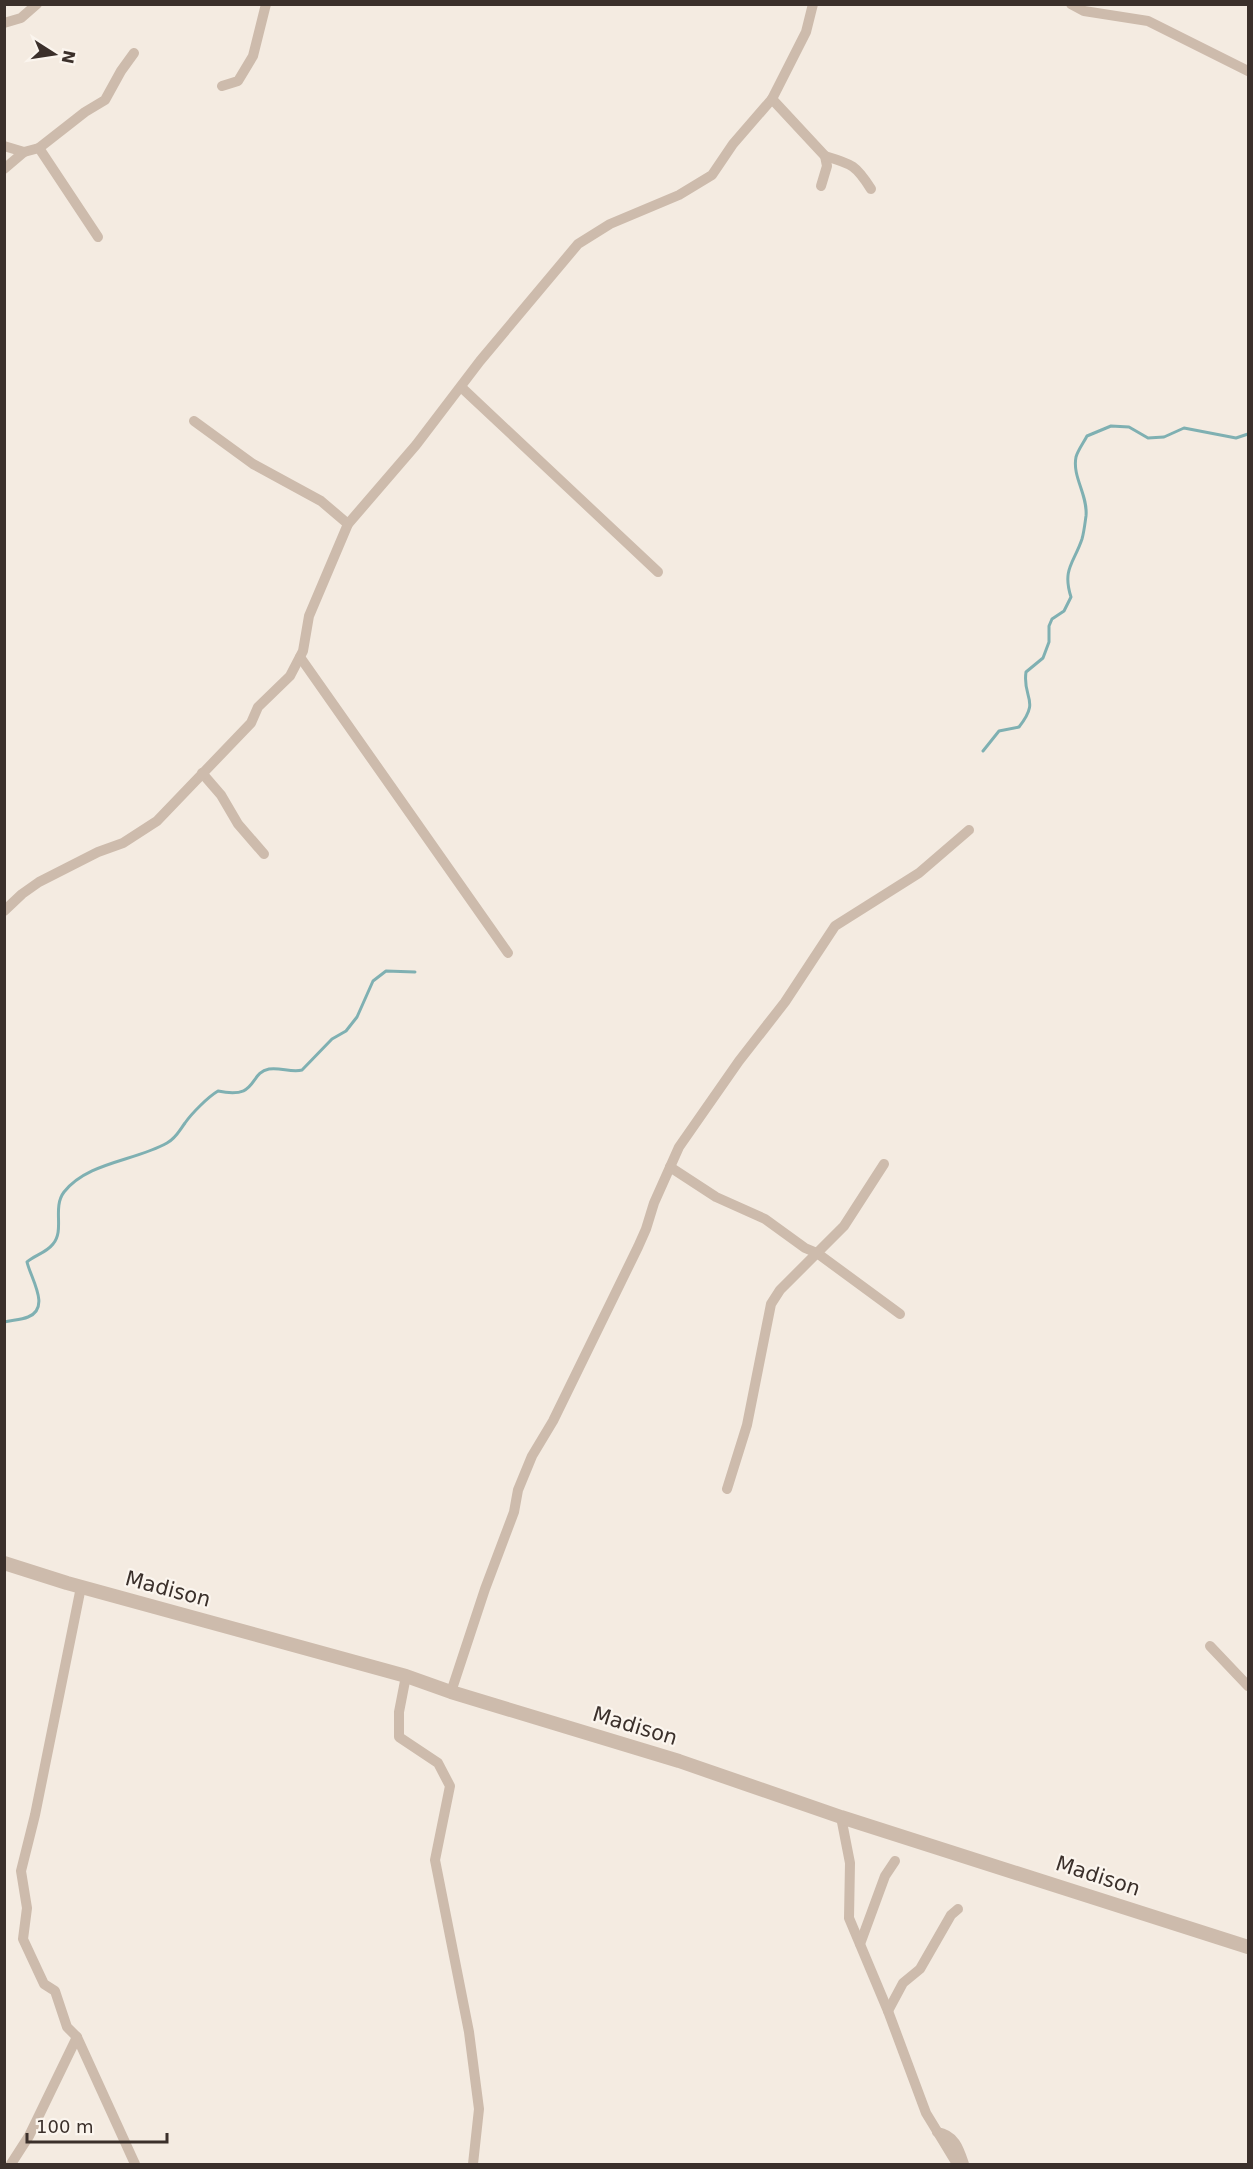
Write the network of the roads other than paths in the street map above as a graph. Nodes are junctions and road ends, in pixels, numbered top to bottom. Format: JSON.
{"nodes":[{"id":1,"x":37,"y":4,"type":"edge"},
{"id":2,"x":266,"y":4,"type":"edge"},
{"id":3,"x":813,"y":4,"type":"edge"},
{"id":4,"x":1071,"y":4,"type":"edge"},
{"id":5,"x":4,"y":22,"type":"edge"},
{"id":6,"x":134,"y":53,"type":"dead end"},
{"id":7,"x":1248,"y":71,"type":"edge"},
{"id":8,"x":222,"y":86,"type":"dead end"},
{"id":9,"x":772,"y":99,"type":"junction"},
{"id":10,"x":4,"y":146,"type":"edge"},
{"id":11,"x":39,"y":148,"type":"junction"},
{"id":12,"x":24,"y":152,"type":"junction"},
{"id":13,"x":825,"y":156,"type":"junction"},
{"id":14,"x":4,"y":169,"type":"edge"},
{"id":15,"x":821,"y":186,"type":"dead end"},
{"id":16,"x":871,"y":189,"type":"dead end"},
{"id":17,"x":98,"y":237,"type":"dead end"},
{"id":18,"x":460,"y":387,"type":"junction"},
{"id":19,"x":194,"y":421,"type":"dead end"},
{"id":20,"x":348,"y":524,"type":"junction"},
{"id":21,"x":658,"y":572,"type":"dead end"},
{"id":22,"x":300,"y":657,"type":"junction"},
{"id":23,"x":202,"y":773,"type":"junction"},
{"id":24,"x":969,"y":830,"type":"dead end"},
{"id":25,"x":264,"y":854,"type":"dead end"},
{"id":26,"x":4,"y":911,"type":"edge"},
{"id":27,"x":508,"y":953,"type":"dead end"},
{"id":28,"x":884,"y":1164,"type":"dead end"},
{"id":29,"x":670,"y":1167,"type":"junction"},
{"id":30,"x":817,"y":1253,"type":"junction"},
{"id":31,"x":900,"y":1314,"type":"dead end"},
{"id":32,"x":727,"y":1489,"type":"dead end"},
{"id":33,"x":4,"y":1563,"type":"edge"},
{"id":34,"x":81,"y":1587,"type":"junction"},
{"id":35,"x":1210,"y":1646,"type":"dead end"},
{"id":36,"x":406,"y":1676,"type":"junction"},
{"id":37,"x":1248,"y":1686,"type":"edge"},
{"id":38,"x":451,"y":1692,"type":"junction"},
{"id":39,"x":841,"y":1817,"type":"junction"},
{"id":40,"x":895,"y":1861,"type":"dead end"},
{"id":41,"x":958,"y":1909,"type":"dead end"},
{"id":42,"x":860,"y":1944,"type":"junction"},
{"id":43,"x":1248,"y":1947,"type":"edge"},
{"id":44,"x":888,"y":2011,"type":"junction"},
{"id":45,"x":77,"y":2037,"type":"junction"},
{"id":46,"x":937,"y":2132,"type":"junction"},
{"id":47,"x":11,"y":2164,"type":"edge"},
{"id":48,"x":135,"y":2164,"type":"edge"},
{"id":49,"x":473,"y":2164,"type":"edge"},
{"id":50,"x":957,"y":2164,"type":"edge"},
{"id":51,"x":964,"y":2164,"type":"edge"}],
"edges":[{"from":1,"to":5,"type":"street"},
{"from":2,"to":8,"type":"street"},
{"from":3,"to":9,"type":"street"},
{"from":4,"to":7,"type":"street"},
{"from":6,"to":11,"type":"street"},
{"from":9,"to":13,"type":"street"},
{"from":9,"to":18,"type":"street"},
{"from":10,"to":12,"type":"street"},
{"from":11,"to":12,"type":"street"},
{"from":11,"to":17,"type":"street"},
{"from":12,"to":14,"type":"street"},
{"from":13,"to":15,"type":"street"},
{"from":13,"to":16,"type":"street"},
{"from":18,"to":20,"type":"street"},
{"from":18,"to":21,"type":"street"},
{"from":19,"to":20,"type":"street"},
{"from":20,"to":22,"type":"street"},
{"from":22,"to":23,"type":"street"},
{"from":22,"to":27,"type":"street"},
{"from":23,"to":25,"type":"street"},
{"from":23,"to":26,"type":"street"},
{"from":24,"to":29,"type":"street"},
{"from":28,"to":30,"type":"street"},
{"from":29,"to":30,"type":"street"},
{"from":29,"to":38,"type":"street"},
{"from":30,"to":31,"type":"street"},
{"from":30,"to":32,"type":"street"},
{"from":33,"to":34,"type":"street","name":"Madison"},
{"from":34,"to":36,"type":"street","name":"Madison"},
{"from":34,"to":45,"type":"street"},
{"from":35,"to":37,"type":"street"},
{"from":36,"to":38,"type":"street","name":"Madison"},
{"from":36,"to":49,"type":"street"},
{"from":38,"to":39,"type":"street","name":"Madison"},
{"from":39,"to":42,"type":"street"},
{"from":39,"to":43,"type":"street","name":"Madison"},
{"from":40,"to":42,"type":"street"},
{"from":41,"to":44,"type":"street"},
{"from":42,"to":44,"type":"street"},
{"from":44,"to":46,"type":"street"},
{"from":45,"to":47,"type":"street"},
{"from":45,"to":48,"type":"street"},
{"from":46,"to":50,"type":"street"},
{"from":46,"to":51,"type":"street"}]}
